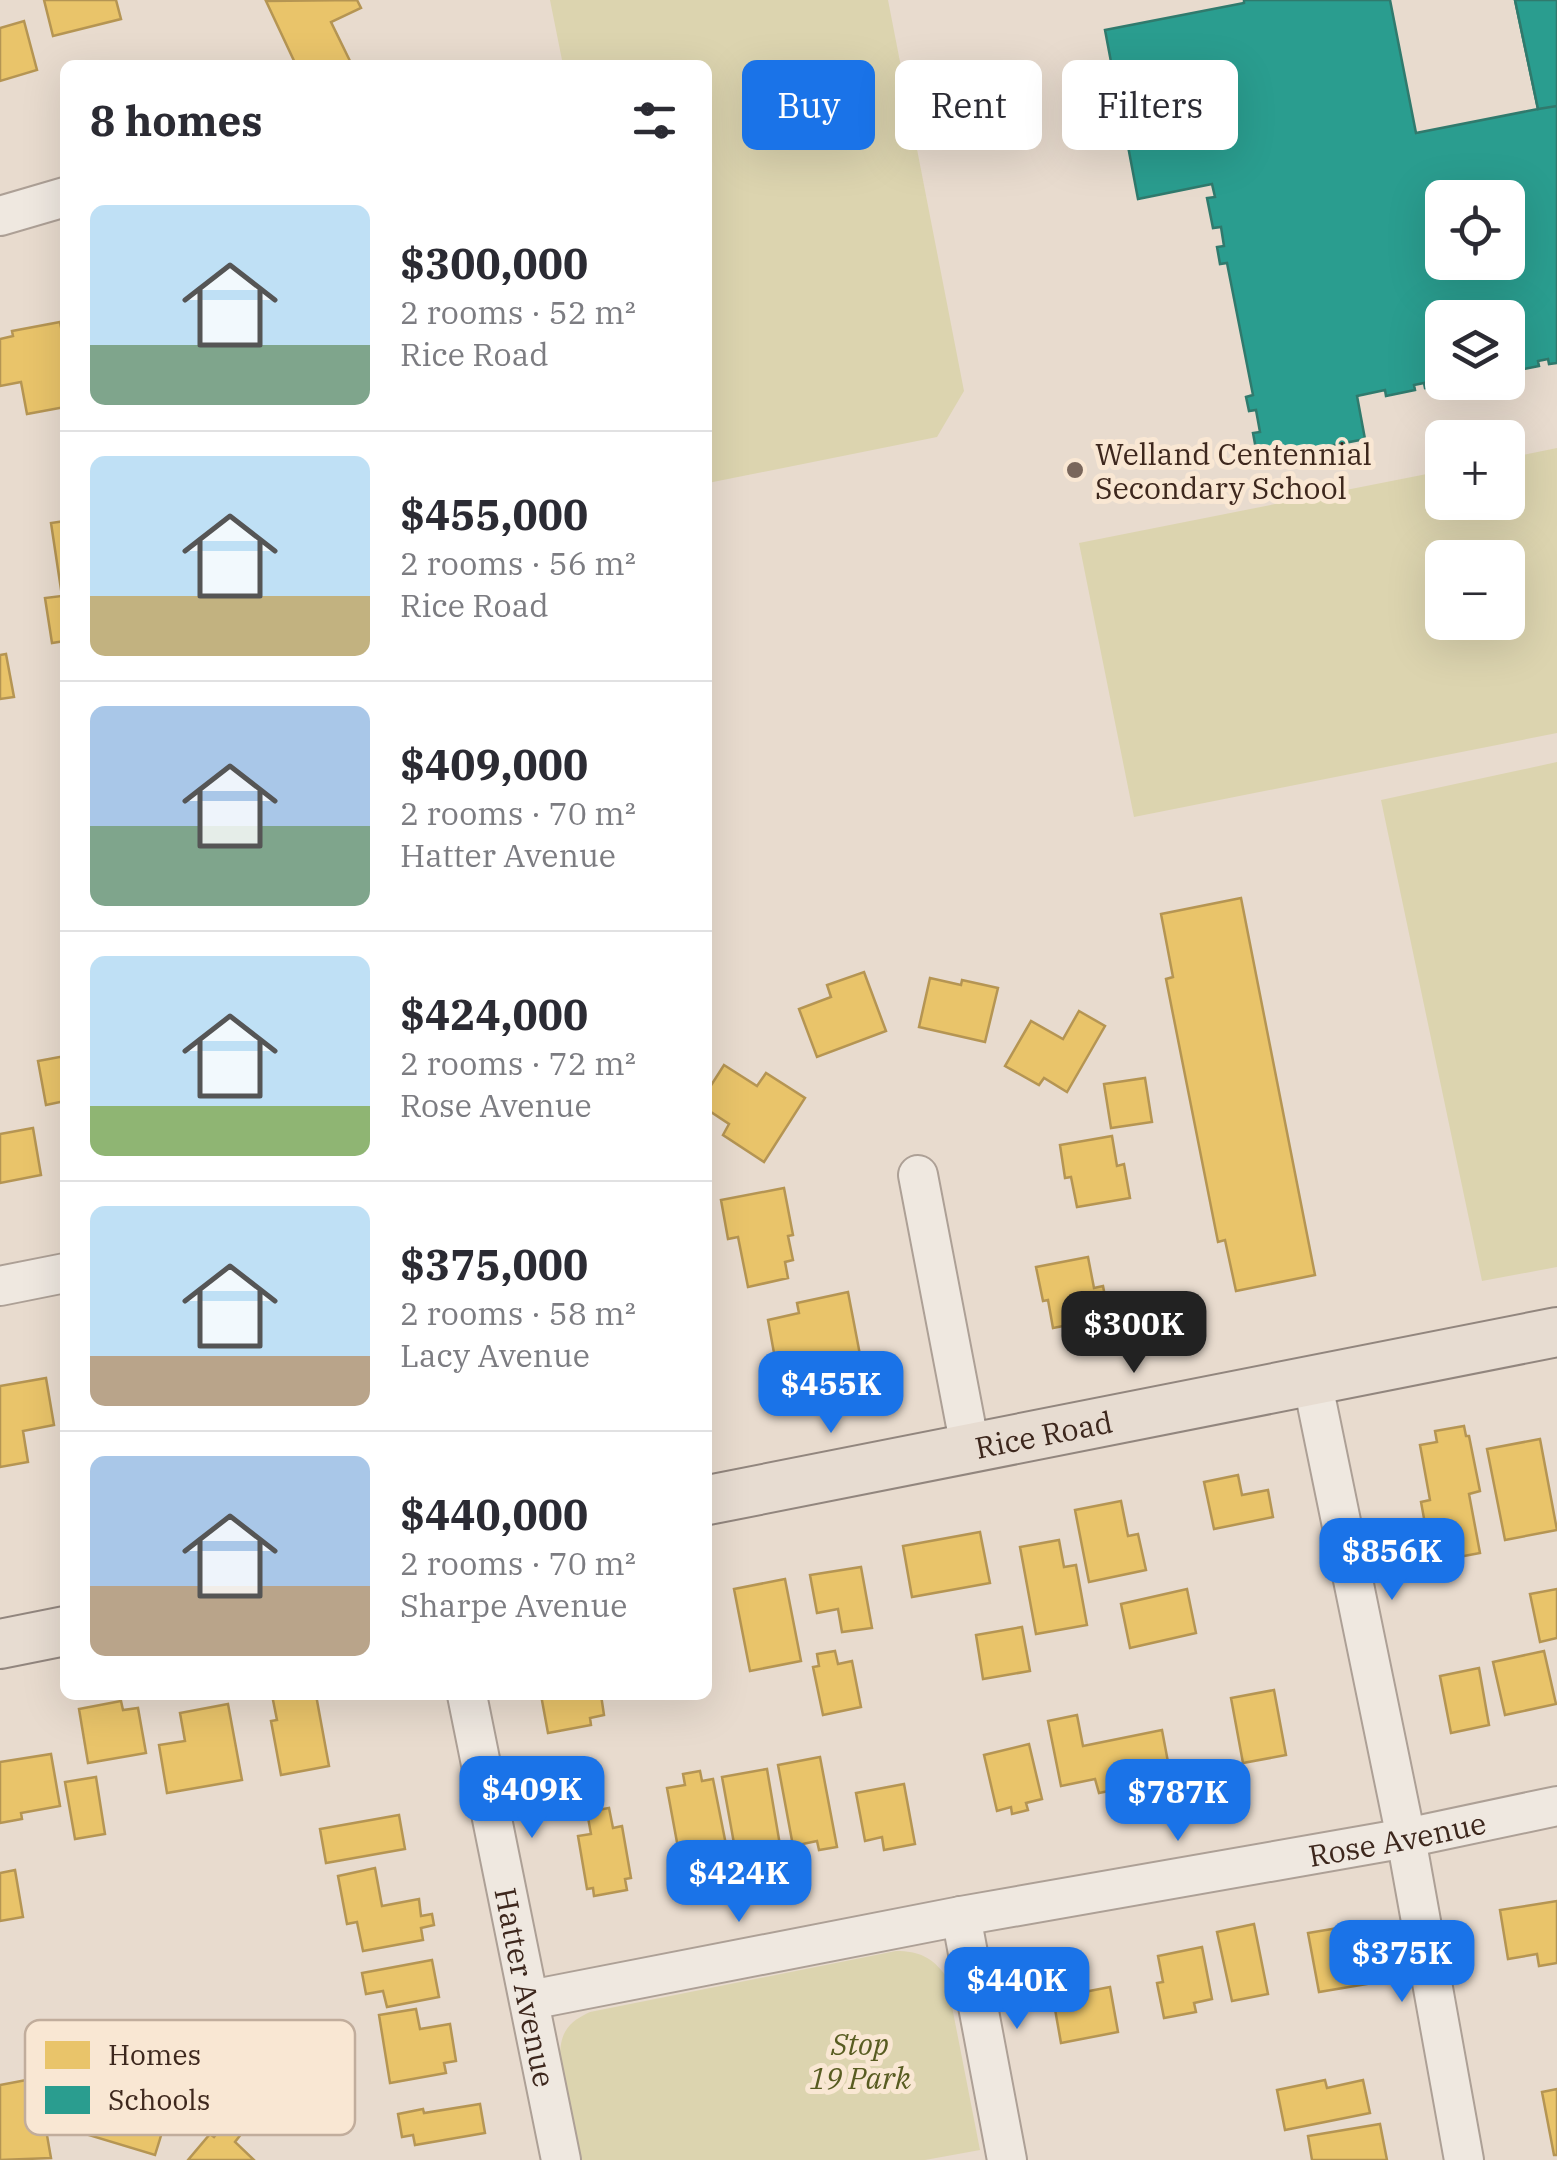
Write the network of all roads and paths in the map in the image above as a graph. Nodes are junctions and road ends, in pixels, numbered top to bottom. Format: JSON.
{"nodes":[{"id":1,"x":60,"y":199,"type":"edge"},
{"id":2,"x":0,"y":216,"type":"edge"},
{"id":3,"x":918,"y":1175,"type":"dead end"},
{"id":4,"x":60,"y":1274,"type":"edge"},
{"id":5,"x":0,"y":1286,"type":"edge"},
{"id":6,"x":1557,"y":1332,"type":"edge"},
{"id":7,"x":1312,"y":1380,"type":"junction"},
{"id":8,"x":970,"y":1448,"type":"junction"},
{"id":9,"x":712,"y":1499,"type":"edge"},
{"id":10,"x":60,"y":1631,"type":"edge"},
{"id":11,"x":0,"y":1644,"type":"edge"},
{"id":12,"x":469,"y":1700,"type":"edge"},
{"id":13,"x":1557,"y":1806,"type":"edge"},
{"id":14,"x":1406,"y":1838,"type":"junction"},
{"id":15,"x":961,"y":1916,"type":"junction"},
{"id":16,"x":530,"y":2000,"type":"junction"},
{"id":17,"x":560,"y":2160,"type":"edge"},
{"id":18,"x":1007,"y":2160,"type":"edge"},
{"id":19,"x":1464,"y":2160,"type":"edge"}],
"edges":[{"from":1,"to":2,"type":"street"},
{"from":3,"to":8,"type":"street"},
{"from":4,"to":5,"type":"street"},
{"from":6,"to":7,"type":"main road","name":"Rice Road"},
{"from":7,"to":8,"type":"main road","name":"Rice Road"},
{"from":7,"to":14,"type":"street"},
{"from":8,"to":9,"type":"main road","name":"Rice Road"},
{"from":10,"to":11,"type":"main road"},
{"from":12,"to":16,"type":"street","name":"Hatter Avenue"},
{"from":13,"to":14,"type":"street","name":"Rose Avenue"},
{"from":14,"to":15,"type":"street","name":"Rose Avenue"},
{"from":14,"to":19,"type":"street"},
{"from":15,"to":16,"type":"street","name":"Rose Avenue"},
{"from":15,"to":18,"type":"street"},
{"from":16,"to":17,"type":"street","name":"Hatter Avenue"}]}
